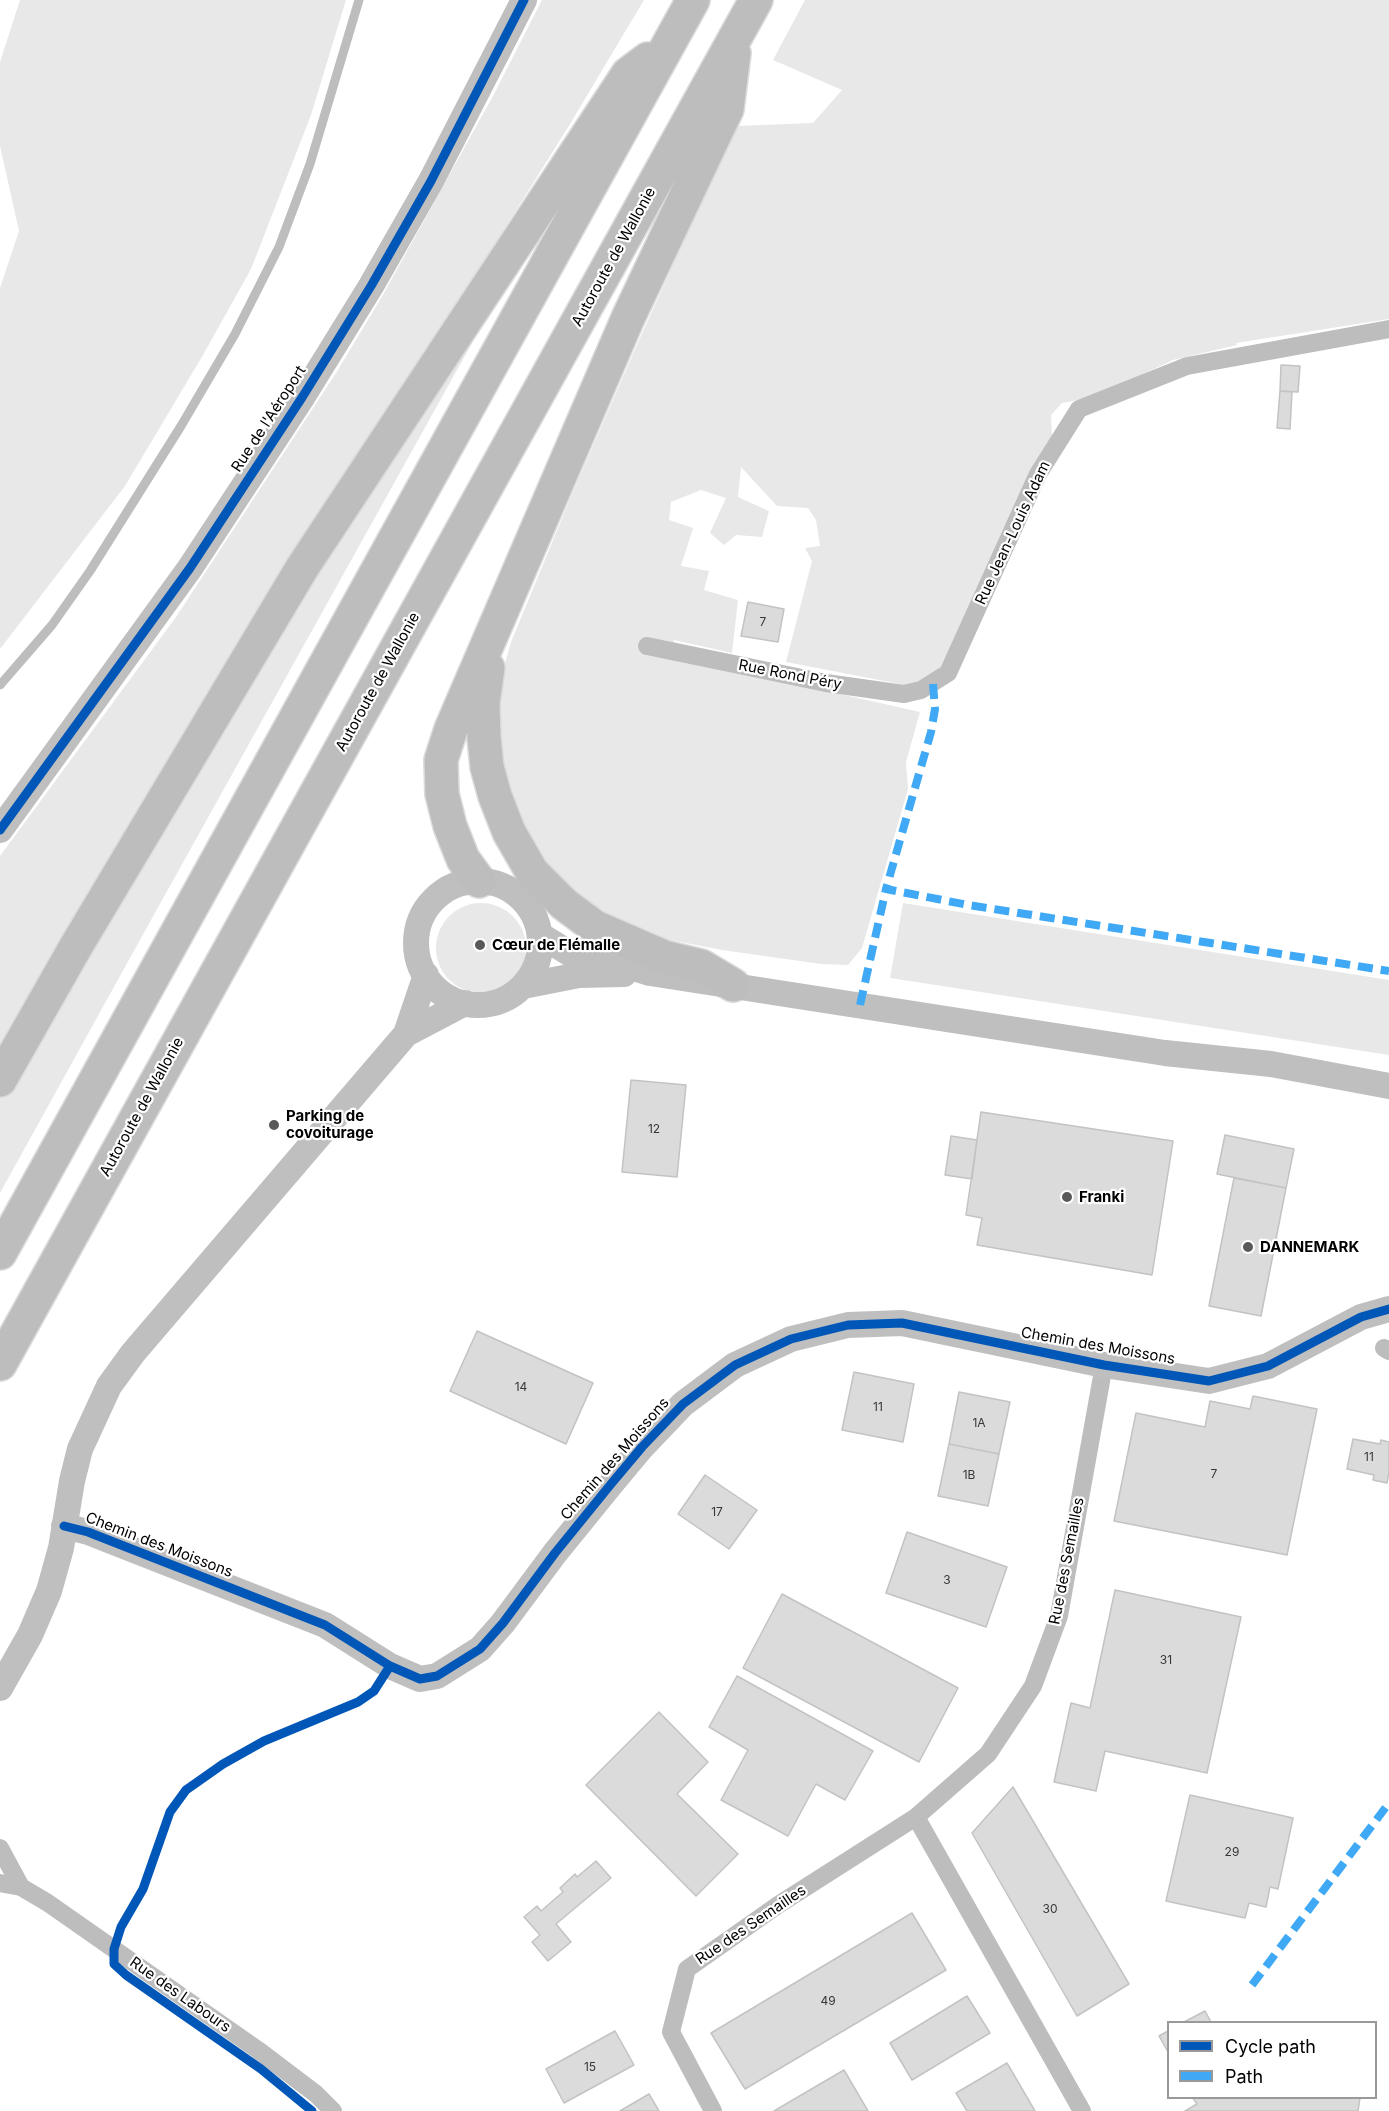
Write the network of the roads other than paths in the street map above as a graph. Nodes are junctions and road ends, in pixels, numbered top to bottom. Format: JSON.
{"nodes":[{"id":1,"x":359,"y":0,"type":"edge"},
{"id":2,"x":524,"y":0,"type":"edge"},
{"id":3,"x":693,"y":0,"type":"edge"},
{"id":4,"x":756,"y":0,"type":"edge"},
{"id":5,"x":736,"y":35,"type":"junction"},
{"id":6,"x":669,"y":44,"type":"junction"},
{"id":7,"x":1389,"y":329,"type":"edge"},
{"id":8,"x":503,"y":609,"type":"junction"},
{"id":9,"x":647,"y":646,"type":"dead end"},
{"id":10,"x":933,"y":684,"type":"joint"},
{"id":11,"x":0,"y":685,"type":"edge"},
{"id":12,"x":0,"y":830,"type":"edge"},
{"id":13,"x":479,"y":881,"type":"junction"},
{"id":14,"x":540,"y":935,"type":"junction"},
{"id":15,"x":650,"y":974,"type":"junction"},
{"id":16,"x":426,"y":975,"type":"junction"},
{"id":17,"x":523,"y":986,"type":"junction"},
{"id":18,"x":733,"y":986,"type":"junction"},
{"id":19,"x":465,"y":1004,"type":"junction"},
{"id":20,"x":406,"y":1034,"type":"junction"},
{"id":21,"x":0,"y":1080,"type":"edge"},
{"id":22,"x":1389,"y":1086,"type":"edge"},
{"id":23,"x":0,"y":1253,"type":"edge"},
{"id":24,"x":1389,"y":1309,"type":"edge"},
{"id":25,"x":0,"y":1364,"type":"edge"},
{"id":26,"x":1104,"y":1365,"type":"junction"},
{"id":27,"x":64,"y":1526,"type":"junction"},
{"id":28,"x":0,"y":1688,"type":"edge"},
{"id":29,"x":916,"y":1817,"type":"junction"},
{"id":30,"x":0,"y":1848,"type":"edge"},
{"id":31,"x":0,"y":1883,"type":"edge"},
{"id":32,"x":21,"y":1887,"type":"junction"},
{"id":33,"x":333,"y":2111,"type":"edge"},
{"id":34,"x":713,"y":2111,"type":"edge"},
{"id":35,"x":1082,"y":2111,"type":"edge"}],
"edges":[{"from":1,"to":11,"type":"lane"},
{"from":2,"to":12,"type":"street","name":"Rue de l'Aéroport"},
{"from":3,"to":6,"type":"highway"},
{"from":4,"to":5,"type":"highway","name":"Autoroute de Wallonie"},
{"from":5,"to":8,"type":"highway"},
{"from":5,"to":25,"type":"highway","name":"Autoroute de Wallonie"},
{"from":6,"to":21,"type":"highway"},
{"from":6,"to":23,"type":"highway"},
{"from":7,"to":10,"type":"street","name":"Rue Jean-Louis Adam"},
{"from":8,"to":13,"type":"highway"},
{"from":8,"to":18,"type":"highway"},
{"from":9,"to":10,"type":"street","name":"Rue Rond Péry"},
{"from":13,"to":14,"type":"street"},
{"from":13,"to":16,"type":"street"},
{"from":14,"to":15,"type":"street"},
{"from":14,"to":17,"type":"street"},
{"from":15,"to":17,"type":"street"},
{"from":15,"to":18,"type":"street"},
{"from":16,"to":19,"type":"street"},
{"from":16,"to":20,"type":"street"},
{"from":17,"to":19,"type":"street"},
{"from":18,"to":22,"type":"street"},
{"from":19,"to":20,"type":"street"},
{"from":20,"to":27,"type":"street"},
{"from":24,"to":26,"type":"street","name":"Chemin des Moissons"},
{"from":26,"to":27,"type":"street","name":"Chemin des Moissons"},
{"from":26,"to":29,"type":"street","name":"Rue des Semailles"},
{"from":27,"to":28,"type":"street"},
{"from":29,"to":34,"type":"street","name":"Rue des Semailles"},
{"from":29,"to":35,"type":"street"},
{"from":30,"to":32,"type":"street","name":"Rue des Labours"},
{"from":31,"to":32,"type":"street","name":"Rue des Labours"},
{"from":32,"to":33,"type":"street","name":"Rue des Labours"}]}
